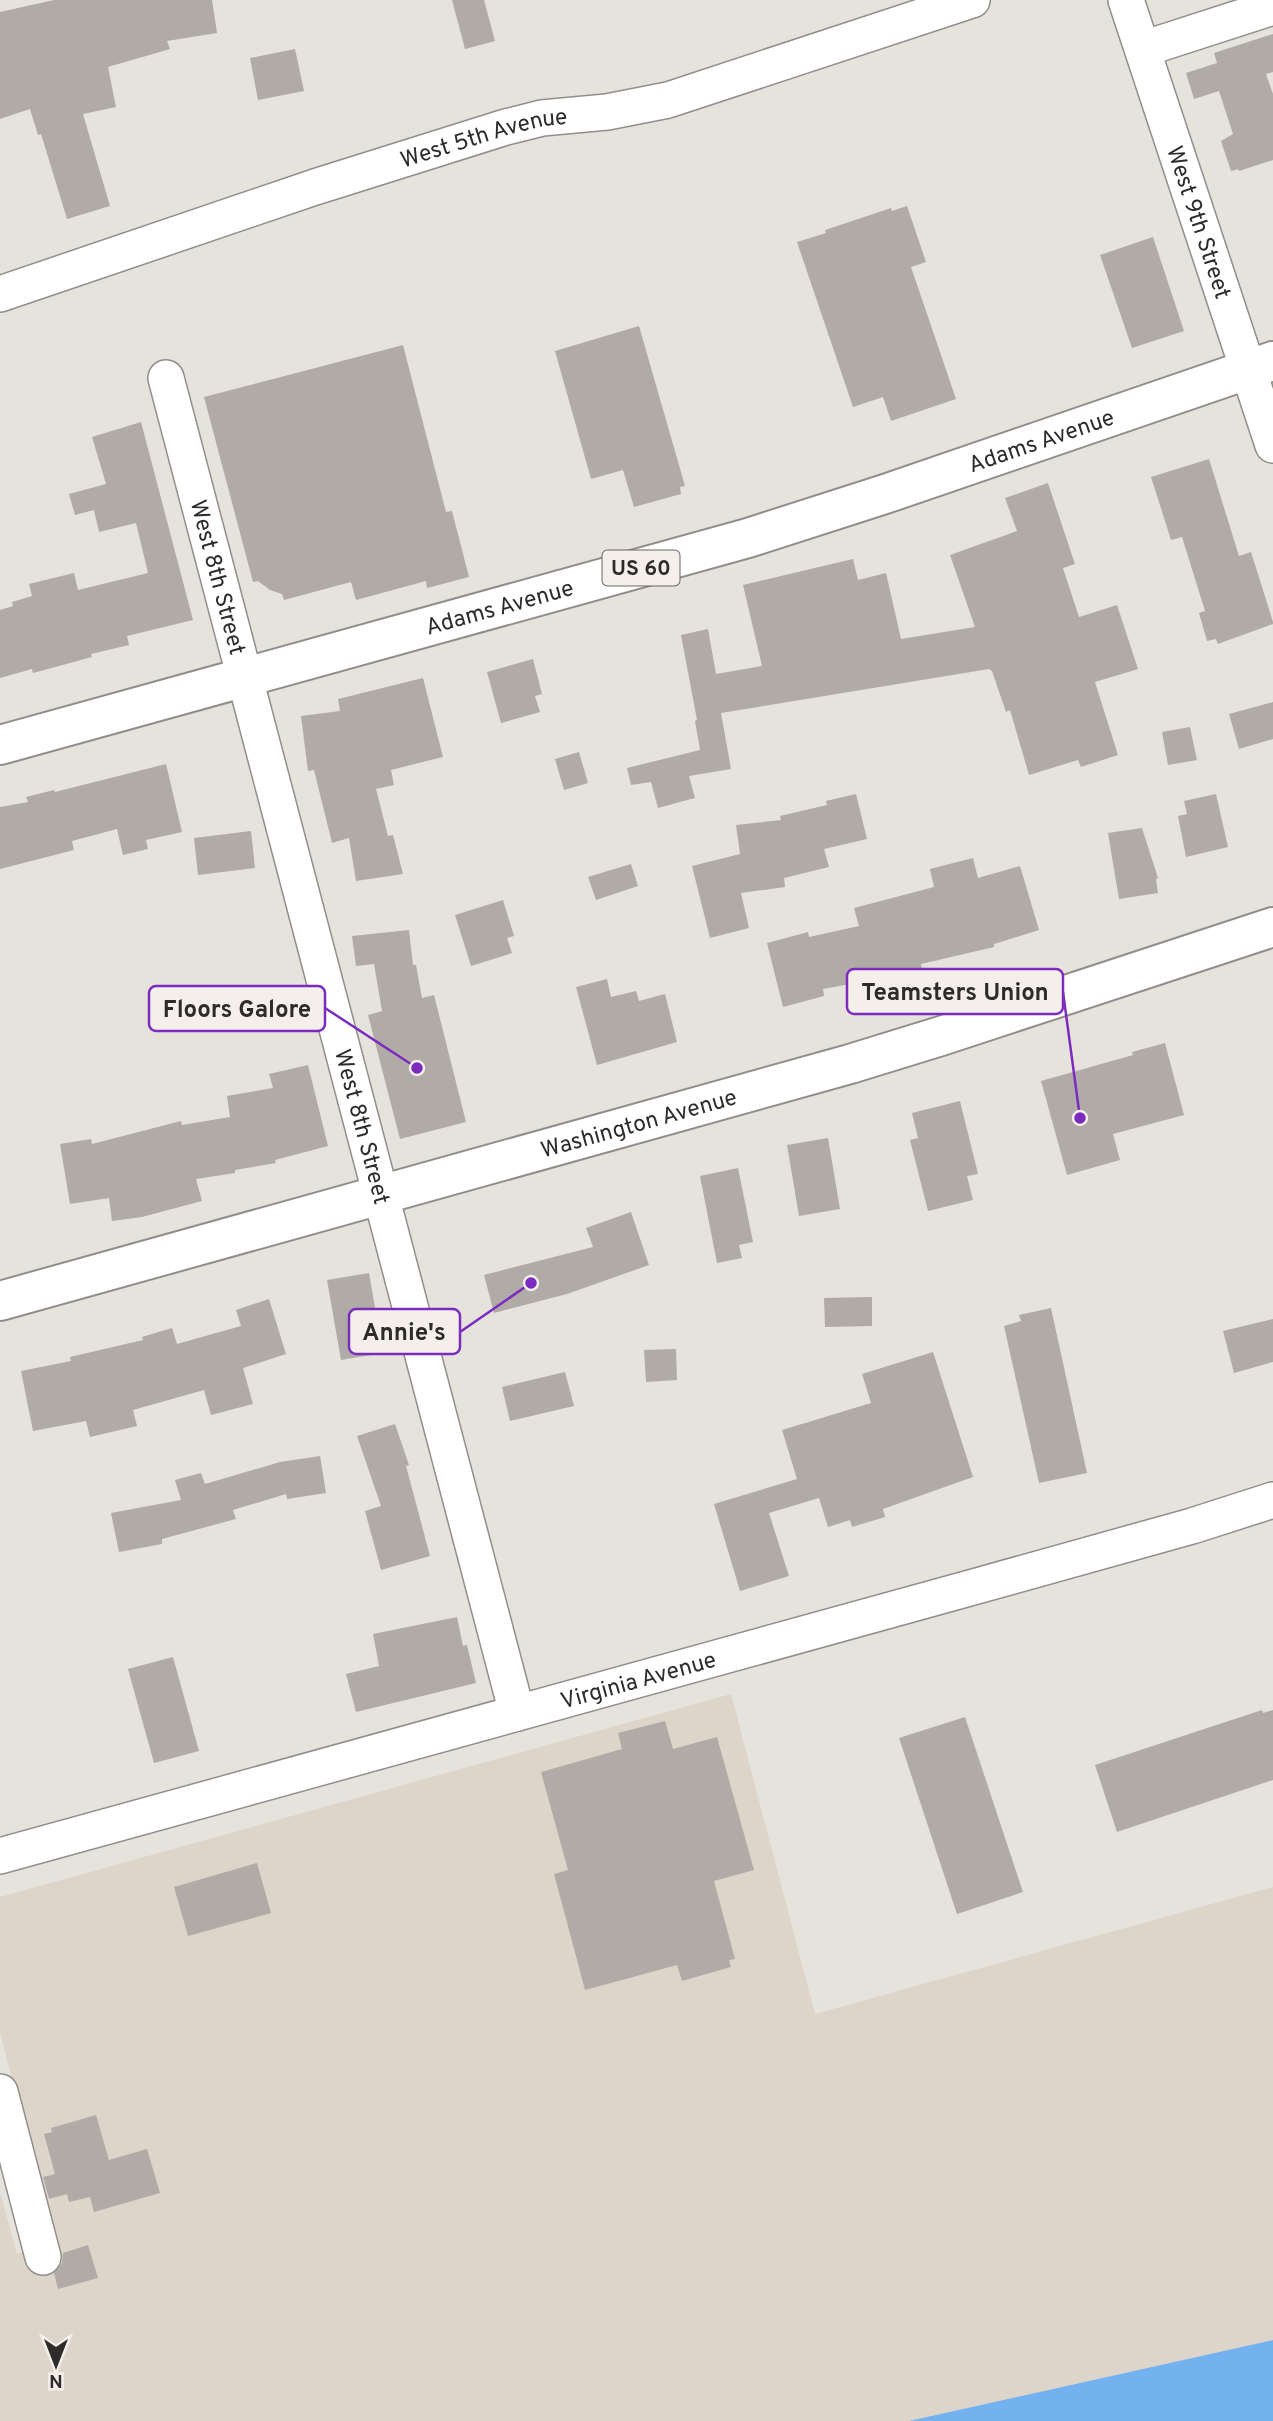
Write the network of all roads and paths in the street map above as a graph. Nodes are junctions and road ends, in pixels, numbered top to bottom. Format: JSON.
{"nodes":[{"id":1,"x":972,"y":0,"type":"edge"},
{"id":2,"x":1126,"y":0,"type":"edge"},
{"id":3,"x":1273,"y":7,"type":"edge"},
{"id":4,"x":1143,"y":49,"type":"junction"},
{"id":5,"x":0,"y":293,"type":"edge"},
{"id":6,"x":1260,"y":365,"type":"edge"},
{"id":7,"x":166,"y":378,"type":"dead end"},
{"id":8,"x":1273,"y":445,"type":"edge"},
{"id":9,"x":243,"y":677,"type":"junction"},
{"id":10,"x":0,"y":745,"type":"edge"},
{"id":11,"x":1273,"y":927,"type":"edge"},
{"id":12,"x":380,"y":1195,"type":"junction"},
{"id":13,"x":0,"y":1301,"type":"edge"},
{"id":14,"x":1273,"y":1500,"type":"edge"},
{"id":15,"x":517,"y":1713,"type":"junction"},
{"id":16,"x":0,"y":1856,"type":"edge"},
{"id":17,"x":0,"y":2092,"type":"edge"},
{"id":18,"x":43,"y":2257,"type":"dead end"}],
"edges":[{"from":1,"to":5,"type":"street","name":"West 5th Avenue"},
{"from":2,"to":4,"type":"street","name":"West 9th Street"},
{"from":3,"to":4,"type":"street"},
{"from":4,"to":6,"type":"street","name":"West 9th Street"},
{"from":6,"to":8,"type":"street","name":"West 9th Street"},
{"from":6,"to":9,"type":"main road","name":"Adams Avenue","number":"US 60"},
{"from":7,"to":9,"type":"street","name":"West 8th Street"},
{"from":9,"to":10,"type":"main road","name":"Adams Avenue","number":"US 60"},
{"from":9,"to":12,"type":"street","name":"West 8th Street"},
{"from":11,"to":12,"type":"main road","name":"Washington Avenue"},
{"from":12,"to":13,"type":"main road","name":"Washington Avenue"},
{"from":12,"to":15,"type":"street","name":"West 8th Street"},
{"from":14,"to":15,"type":"street","name":"Virginia Avenue"},
{"from":15,"to":16,"type":"street","name":"Virginia Avenue"},
{"from":17,"to":18,"type":"street"}]}
